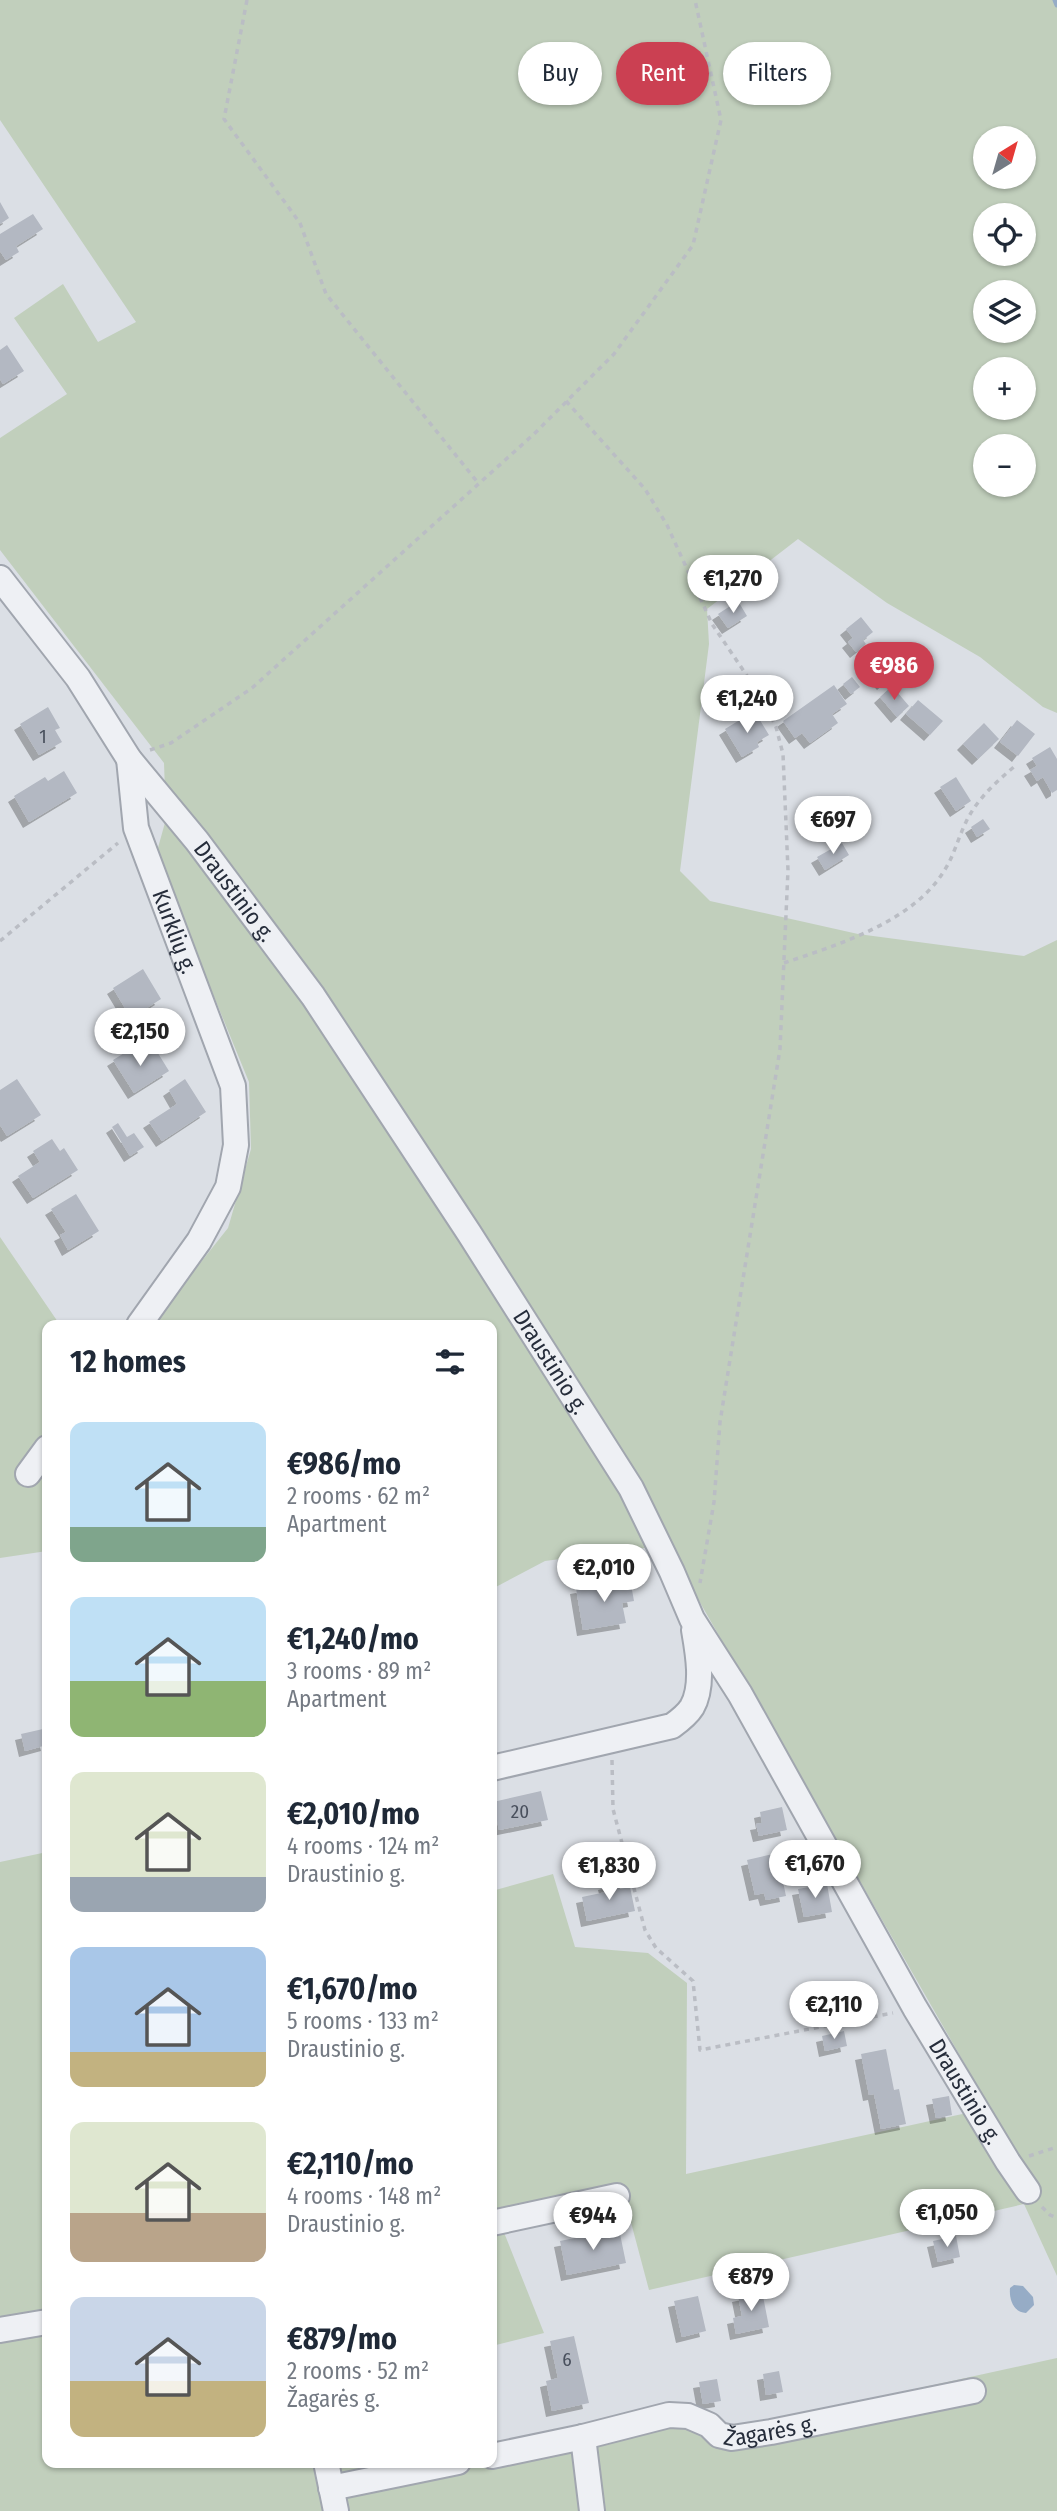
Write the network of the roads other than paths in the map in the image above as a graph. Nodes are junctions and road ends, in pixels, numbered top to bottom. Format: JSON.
{"nodes":[{"id":1,"x":1,"y":581,"type":"edge"},
{"id":2,"x":129,"y":759,"type":"junction"},
{"id":3,"x":143,"y":1320,"type":"edge"},
{"id":4,"x":42,"y":1455,"type":"edge"},
{"id":5,"x":28,"y":1474,"type":"dead end"},
{"id":6,"x":692,"y":1619,"type":"junction"},
{"id":7,"x":740,"y":1694,"type":"junction"},
{"id":8,"x":693,"y":1705,"type":"junction"},
{"id":9,"x":497,"y":1767,"type":"edge"},
{"id":10,"x":1028,"y":2191,"type":"dead end"},
{"id":11,"x":617,"y":2196,"type":"dead end"},
{"id":12,"x":497,"y":2222,"type":"edge"},
{"id":13,"x":42,"y":2323,"type":"edge"},
{"id":14,"x":0,"y":2330,"type":"edge"},
{"id":15,"x":973,"y":2391,"type":"dead end"},
{"id":16,"x":583,"y":2437,"type":"junction"},
{"id":17,"x":497,"y":2455,"type":"edge"},
{"id":18,"x":327,"y":2468,"type":"edge"},
{"id":19,"x":438,"y":2468,"type":"edge"},
{"id":20,"x":334,"y":2499,"type":"edge"},
{"id":21,"x":592,"y":2511,"type":"edge"}],
"edges":[{"from":1,"to":2,"type":"street","name":"Draustinio g."},
{"from":2,"to":3,"type":"street","name":"Kurklių g."},
{"from":2,"to":6,"type":"street","name":"Draustinio g."},
{"from":4,"to":5,"type":"street"},
{"from":6,"to":7,"type":"street","name":"Draustinio g."},
{"from":6,"to":8,"type":"street"},
{"from":7,"to":8,"type":"street"},
{"from":7,"to":10,"type":"street","name":"Draustinio g."},
{"from":8,"to":9,"type":"street"},
{"from":11,"to":12,"type":"street"},
{"from":13,"to":14,"type":"street"},
{"from":15,"to":16,"type":"street","name":"Žagarės g."},
{"from":16,"to":17,"type":"street","name":"Žagarės g."},
{"from":16,"to":21,"type":"street"},
{"from":18,"to":20,"type":"street"},
{"from":19,"to":20,"type":"street"}]}
